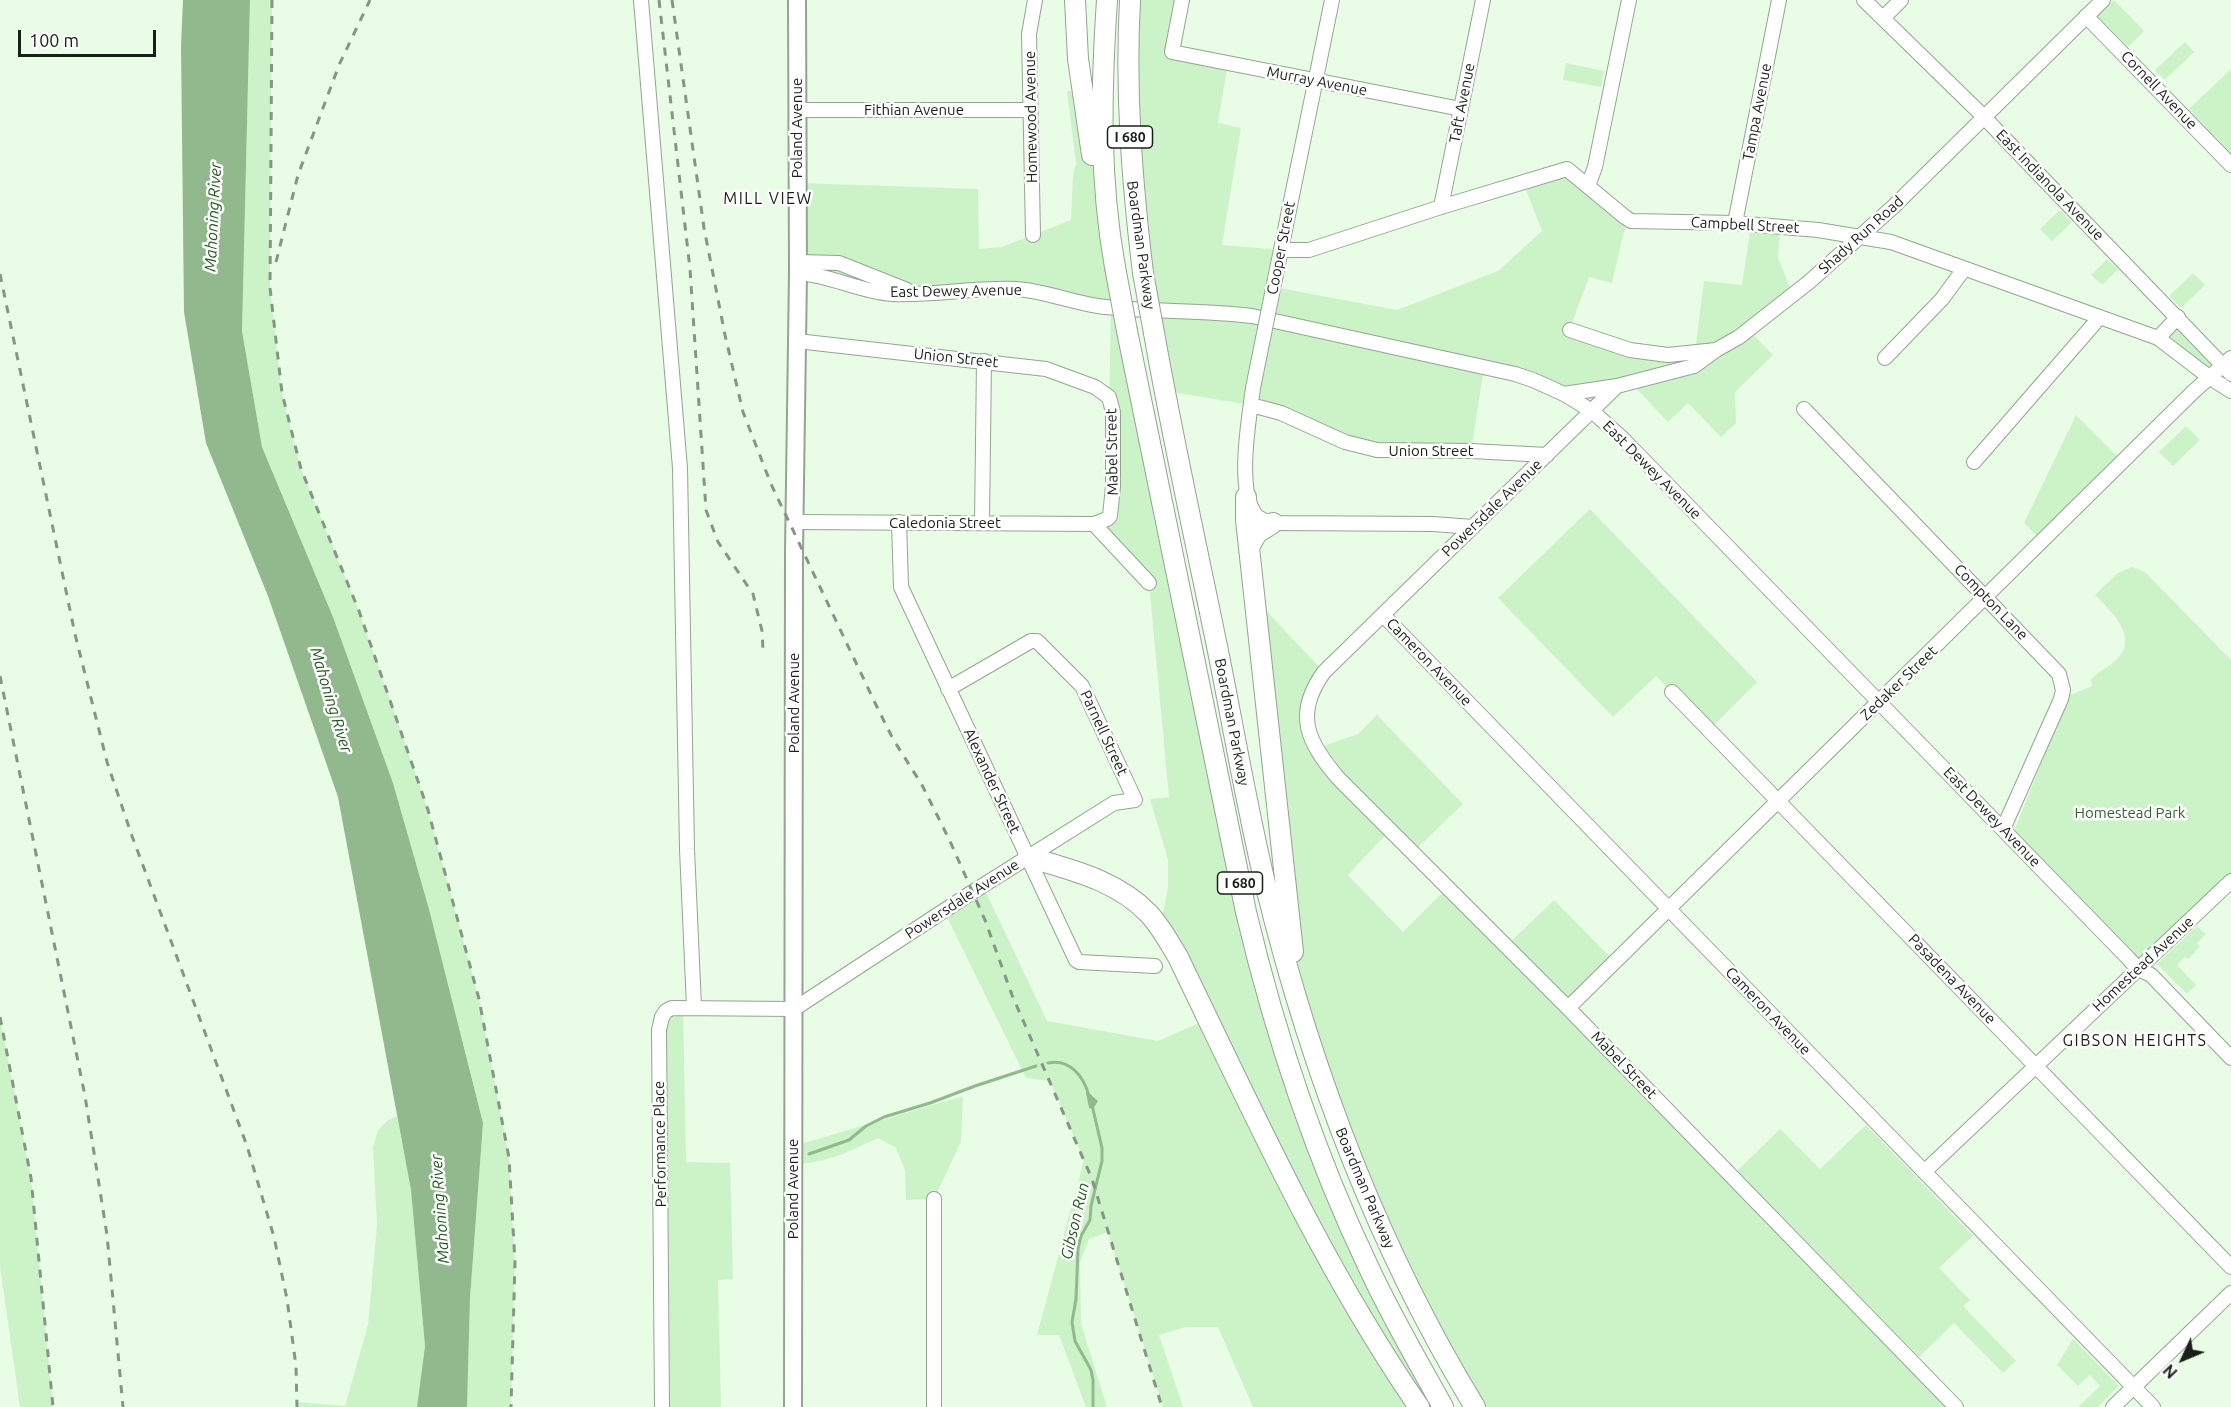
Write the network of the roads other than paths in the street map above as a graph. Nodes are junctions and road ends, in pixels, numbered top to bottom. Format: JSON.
{"nodes":[{"id":1,"x":641,"y":0,"type":"edge"},
{"id":2,"x":797,"y":0,"type":"edge"},
{"id":3,"x":1035,"y":0,"type":"edge"},
{"id":4,"x":1075,"y":0,"type":"edge"},
{"id":5,"x":1107,"y":0,"type":"edge"},
{"id":6,"x":1130,"y":0,"type":"edge"},
{"id":7,"x":1182,"y":0,"type":"edge"},
{"id":8,"x":1332,"y":0,"type":"edge"},
{"id":9,"x":1482,"y":0,"type":"edge"},
{"id":10,"x":1629,"y":0,"type":"edge"},
{"id":11,"x":1779,"y":0,"type":"edge"},
{"id":12,"x":1864,"y":0,"type":"edge"},
{"id":13,"x":1901,"y":0,"type":"edge"},
{"id":14,"x":2103,"y":0,"type":"edge"},
{"id":15,"x":2086,"y":16,"type":"junction"},
{"id":16,"x":1883,"y":18,"type":"junction"},
{"id":17,"x":1315,"y":80,"type":"junction"},
{"id":18,"x":1461,"y":109,"type":"junction"},
{"id":19,"x":797,"y":110,"type":"junction"},
{"id":20,"x":1030,"y":110,"type":"junction"},
{"id":21,"x":1984,"y":117,"type":"junction"},
{"id":22,"x":2231,"y":165,"type":"edge"},
{"id":23,"x":1588,"y":186,"type":"junction"},
{"id":24,"x":1442,"y":207,"type":"junction"},
{"id":25,"x":1735,"y":223,"type":"junction"},
{"id":26,"x":1033,"y":235,"type":"dead end"},
{"id":27,"x":1860,"y":237,"type":"junction"},
{"id":28,"x":1281,"y":250,"type":"junction"},
{"id":29,"x":1114,"y":258,"type":"junction"},
{"id":30,"x":798,"y":268,"type":"junction"},
{"id":31,"x":1964,"y":269,"type":"junction"},
{"id":32,"x":914,"y":293,"type":"junction"},
{"id":33,"x":2100,"y":317,"type":"junction"},
{"id":34,"x":2178,"y":317,"type":"junction"},
{"id":35,"x":1570,"y":330,"type":"dead end"},
{"id":36,"x":2158,"y":338,"type":"junction"},
{"id":37,"x":797,"y":341,"type":"junction"},
{"id":38,"x":1716,"y":350,"type":"junction"},
{"id":39,"x":1885,"y":358,"type":"dead end"},
{"id":40,"x":984,"y":361,"type":"junction"},
{"id":41,"x":2228,"y":366,"type":"edge"},
{"id":42,"x":2209,"y":377,"type":"junction"},
{"id":43,"x":1617,"y":386,"type":"junction"},
{"id":44,"x":2231,"y":391,"type":"edge"},
{"id":45,"x":1564,"y":394,"type":"junction"},
{"id":46,"x":1109,"y":397,"type":"joint"},
{"id":47,"x":1251,"y":405,"type":"junction"},
{"id":48,"x":1804,"y":410,"type":"dead end"},
{"id":49,"x":1592,"y":411,"type":"junction"},
{"id":50,"x":1547,"y":455,"type":"junction"},
{"id":51,"x":1974,"y":462,"type":"dead end"},
{"id":52,"x":1246,"y":497,"type":"junction"},
{"id":53,"x":796,"y":522,"type":"junction"},
{"id":54,"x":899,"y":522,"type":"junction"},
{"id":55,"x":982,"y":523,"type":"junction"},
{"id":56,"x":1273,"y":523,"type":"junction"},
{"id":57,"x":1094,"y":524,"type":"junction"},
{"id":58,"x":1473,"y":527,"type":"junction"},
{"id":59,"x":1249,"y":547,"type":"junction"},
{"id":60,"x":1149,"y":583,"type":"dead end"},
{"id":61,"x":1986,"y":597,"type":"junction"},
{"id":62,"x":1383,"y":615,"type":"junction"},
{"id":63,"x":948,"y":689,"type":"junction"},
{"id":64,"x":1672,"y":692,"type":"dead end"},
{"id":65,"x":1880,"y":702,"type":"junction"},
{"id":66,"x":1307,"y":716,"type":"joint"},
{"id":67,"x":1135,"y":800,"type":"joint"},
{"id":68,"x":1778,"y":801,"type":"junction"},
{"id":69,"x":2003,"y":829,"type":"junction"},
{"id":70,"x":1028,"y":857,"type":"junction"},
{"id":71,"x":2231,"y":881,"type":"edge"},
{"id":72,"x":1668,"y":908,"type":"junction"},
{"id":73,"x":1155,"y":966,"type":"dead end"},
{"id":74,"x":2139,"y":969,"type":"junction"},
{"id":75,"x":694,"y":1007,"type":"junction"},
{"id":76,"x":1568,"y":1008,"type":"junction"},
{"id":77,"x":794,"y":1009,"type":"junction"},
{"id":78,"x":1306,"y":1029,"type":"junction"},
{"id":79,"x":2231,"y":1058,"type":"edge"},
{"id":80,"x":2036,"y":1066,"type":"junction"},
{"id":81,"x":1924,"y":1172,"type":"junction"},
{"id":82,"x":934,"y":1199,"type":"dead end"},
{"id":83,"x":2231,"y":1267,"type":"edge"},
{"id":84,"x":2231,"y":1293,"type":"edge"},
{"id":85,"x":2134,"y":1387,"type":"junction"},
{"id":86,"x":662,"y":1407,"type":"edge"},
{"id":87,"x":793,"y":1407,"type":"edge"},
{"id":88,"x":934,"y":1407,"type":"edge"},
{"id":89,"x":1419,"y":1407,"type":"edge"},
{"id":90,"x":1443,"y":1407,"type":"edge"},
{"id":91,"x":1475,"y":1407,"type":"edge"},
{"id":92,"x":1956,"y":1407,"type":"edge"},
{"id":93,"x":2113,"y":1407,"type":"edge"},
{"id":94,"x":2153,"y":1407,"type":"edge"}],
"edges":[{"from":1,"to":75,"type":"street"},
{"from":2,"to":19,"type":"main road","name":"Poland Avenue"},
{"from":3,"to":20,"type":"street","name":"Homewood Avenue"},
{"from":4,"to":29,"type":"highway"},
{"from":5,"to":29,"type":"highway","name":"Boardman Parkway","number":"I 680"},
{"from":6,"to":78,"type":"highway","name":"Boardman Parkway","number":"I 680","bridge":true},
{"from":7,"to":17,"type":"street","name":"Murray Avenue"},
{"from":8,"to":17,"type":"street","name":"Cooper Street"},
{"from":9,"to":18,"type":"street","name":"Taft Avenue"},
{"from":10,"to":23,"type":"street"},
{"from":11,"to":25,"type":"street","name":"Tampa Avenue"},
{"from":12,"to":16,"type":"street","name":"East Indianola Avenue"},
{"from":13,"to":16,"type":"street"},
{"from":14,"to":15,"type":"street","name":"Shady Run Road"},
{"from":15,"to":21,"type":"street","name":"Shady Run Road"},
{"from":15,"to":22,"type":"street","name":"Cornell Avenue"},
{"from":16,"to":21,"type":"street","name":"East Indianola Avenue"},
{"from":17,"to":18,"type":"street","name":"Murray Avenue"},
{"from":17,"to":28,"type":"street","name":"Cooper Street"},
{"from":18,"to":24,"type":"street","name":"Taft Avenue"},
{"from":19,"to":20,"type":"street","name":"Fithian Avenue"},
{"from":19,"to":30,"type":"main road","name":"Poland Avenue"},
{"from":20,"to":26,"type":"street","name":"Homewood Avenue"},
{"from":21,"to":27,"type":"street","name":"Shady Run Road"},
{"from":21,"to":34,"type":"street","name":"East Indianola Avenue"},
{"from":23,"to":24,"type":"street","name":"Campbell Street"},
{"from":23,"to":25,"type":"street","name":"Campbell Street"},
{"from":24,"to":28,"type":"street","name":"Campbell Street"},
{"from":25,"to":27,"type":"street","name":"Campbell Street"},
{"from":27,"to":31,"type":"street","name":"Campbell Street"},
{"from":27,"to":38,"type":"street","name":"Shady Run Road"},
{"from":28,"to":47,"type":"street","name":"Cooper Street","bridge":true},
{"from":29,"to":90,"type":"highway","name":"Boardman Parkway","number":"I 680","bridge":true},
{"from":30,"to":32,"type":"street","name":"East Dewey Avenue"},
{"from":30,"to":32,"type":"street"},
{"from":30,"to":37,"type":"main road","name":"Poland Avenue"},
{"from":31,"to":33,"type":"street","name":"Campbell Street"},
{"from":31,"to":39,"type":"street"},
{"from":32,"to":45,"type":"street","name":"East Dewey Avenue"},
{"from":33,"to":36,"type":"street","name":"Campbell Street"},
{"from":33,"to":51,"type":"street"},
{"from":34,"to":36,"type":"street"},
{"from":34,"to":41,"type":"street","name":"East Indianola Avenue"},
{"from":35,"to":38,"type":"street","name":"Shady Run Road"},
{"from":36,"to":42,"type":"street","name":"Campbell Street"},
{"from":37,"to":40,"type":"street","name":"Union Street"},
{"from":37,"to":53,"type":"main road","name":"Poland Avenue"},
{"from":38,"to":43,"type":"street"},
{"from":40,"to":46,"type":"street","name":"Union Street"},
{"from":40,"to":55,"type":"street"},
{"from":41,"to":42,"type":"street","name":"Zedaker Street"},
{"from":42,"to":44,"type":"street","name":"Campbell Street"},
{"from":42,"to":61,"type":"street","name":"Zedaker Street"},
{"from":43,"to":45,"type":"street"},
{"from":43,"to":49,"type":"street","name":"Powersdale Avenue"},
{"from":45,"to":49,"type":"street","name":"East Dewey Avenue"},
{"from":46,"to":57,"type":"street","name":"Mabel Street"},
{"from":47,"to":50,"type":"street","name":"Union Street"},
{"from":47,"to":52,"type":"street","name":"Cooper Street"},
{"from":48,"to":61,"type":"street","name":"Compton Lane"},
{"from":49,"to":50,"type":"street","name":"Powersdale Avenue"},
{"from":49,"to":65,"type":"street","name":"East Dewey Avenue"},
{"from":50,"to":58,"type":"street","name":"Powersdale Avenue"},
{"from":52,"to":56,"type":"street"},
{"from":52,"to":59,"type":"highway"},
{"from":53,"to":54,"type":"street","name":"Caledonia Street"},
{"from":53,"to":77,"type":"main road","name":"Poland Avenue"},
{"from":54,"to":55,"type":"street","name":"Caledonia Street"},
{"from":54,"to":63,"type":"street","name":"Alexander Street"},
{"from":55,"to":57,"type":"street","name":"Caledonia Street"},
{"from":56,"to":58,"type":"street"},
{"from":56,"to":59,"type":"highway"},
{"from":57,"to":60,"type":"street"},
{"from":58,"to":62,"type":"street","name":"Powersdale Avenue"},
{"from":59,"to":78,"type":"highway"},
{"from":61,"to":65,"type":"street","name":"Zedaker Street"},
{"from":61,"to":69,"type":"street","name":"Compton Lane"},
{"from":62,"to":66,"type":"street","name":"Powersdale Avenue"},
{"from":62,"to":72,"type":"street","name":"Cameron Avenue"},
{"from":63,"to":67,"type":"street","name":"Parnell Street"},
{"from":63,"to":70,"type":"street","name":"Alexander Street"},
{"from":64,"to":68,"type":"street","name":"Pasadena Avenue"},
{"from":65,"to":68,"type":"street","name":"Zedaker Street"},
{"from":65,"to":69,"type":"street","name":"East Dewey Avenue"},
{"from":66,"to":76,"type":"street","name":"Mabel Street"},
{"from":67,"to":70,"type":"street","name":"Powersdale Avenue"},
{"from":68,"to":72,"type":"street","name":"Zedaker Street"},
{"from":68,"to":80,"type":"street","name":"Pasadena Avenue"},
{"from":69,"to":74,"type":"street","name":"East Dewey Avenue"},
{"from":70,"to":73,"type":"street","name":"Alexander Street"},
{"from":70,"to":77,"type":"street","name":"Powersdale Avenue"},
{"from":70,"to":89,"type":"highway"},
{"from":71,"to":74,"type":"street","name":"Homestead Avenue"},
{"from":72,"to":76,"type":"street","name":"Zedaker Street"},
{"from":72,"to":81,"type":"street","name":"Cameron Avenue"},
{"from":74,"to":79,"type":"street","name":"East Dewey Avenue"},
{"from":74,"to":80,"type":"street","name":"Homestead Avenue"},
{"from":75,"to":77,"type":"street","name":"Performance Place"},
{"from":75,"to":86,"type":"street","name":"Performance Place"},
{"from":76,"to":92,"type":"street","name":"Mabel Street"},
{"from":77,"to":87,"type":"main road","name":"Poland Avenue"},
{"from":78,"to":91,"type":"highway","name":"Boardman Parkway","number":"I 680"},
{"from":80,"to":81,"type":"street","name":"Homestead Avenue"},
{"from":80,"to":83,"type":"street","name":"Pasadena Avenue"},
{"from":81,"to":85,"type":"street","name":"Cameron Avenue"},
{"from":82,"to":88,"type":"street"},
{"from":84,"to":85,"type":"street"},
{"from":85,"to":93,"type":"street"},
{"from":85,"to":94,"type":"street","name":"Cameron Avenue"}]}
